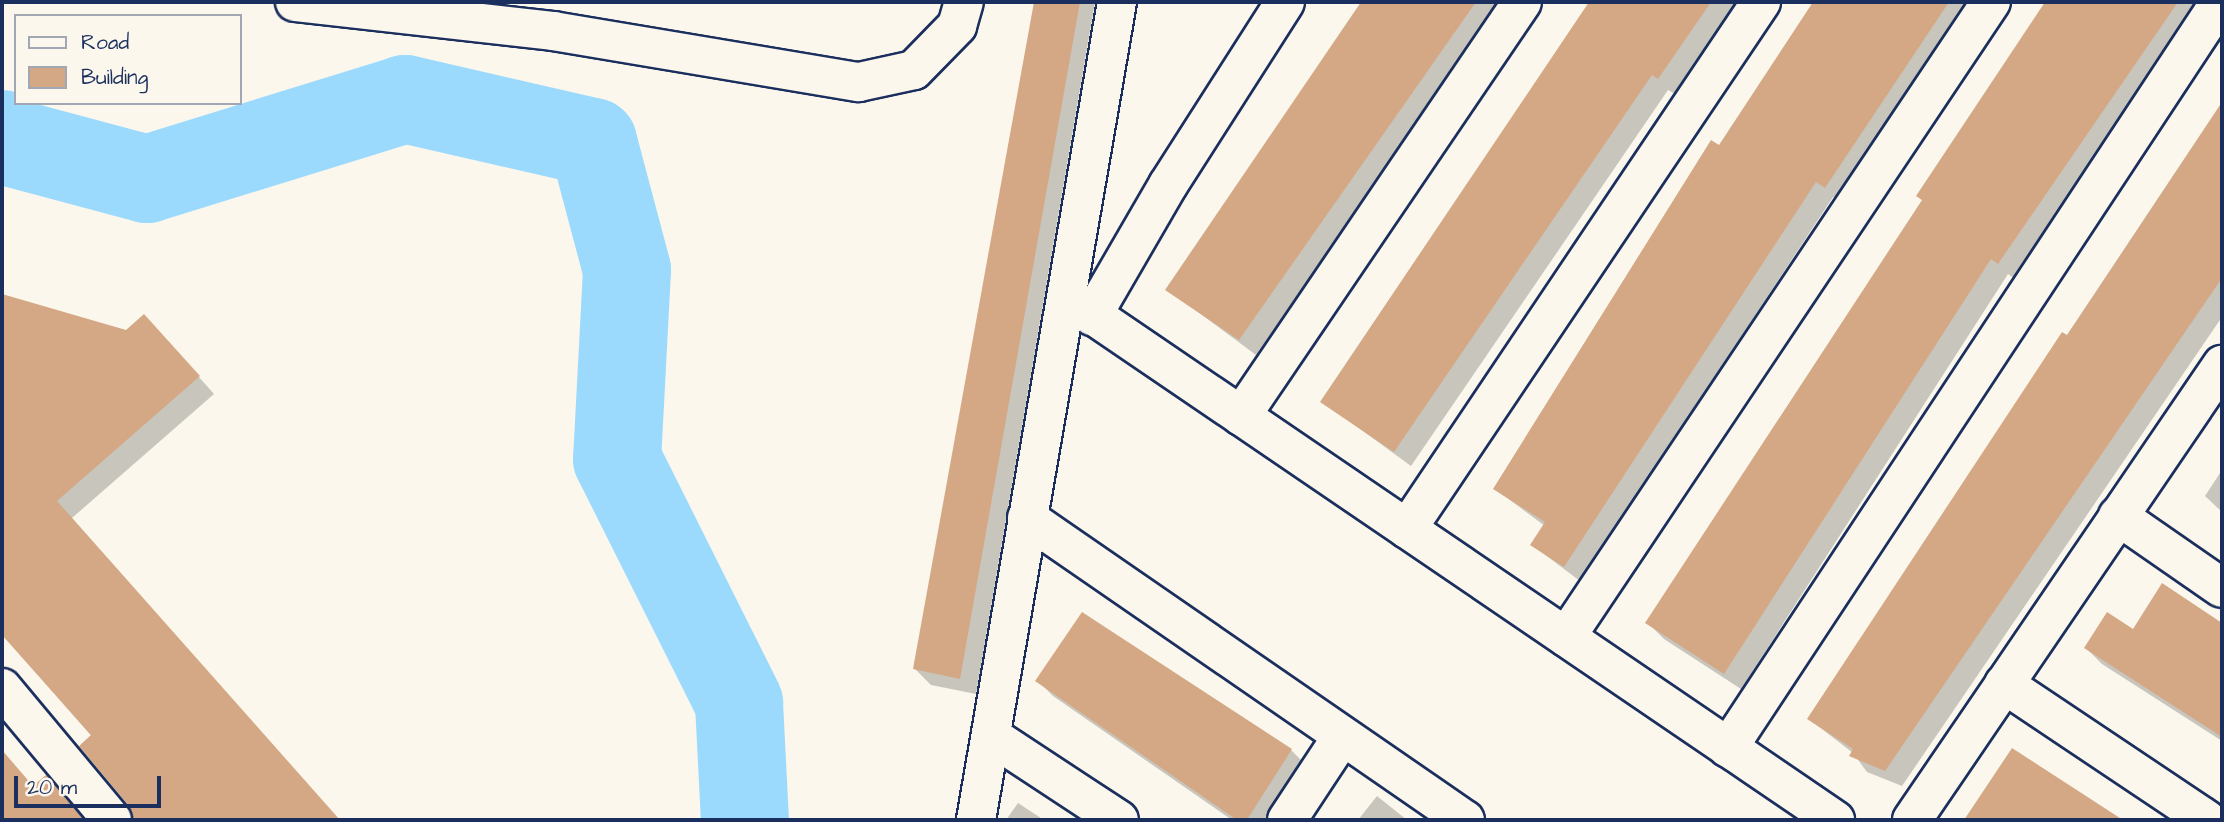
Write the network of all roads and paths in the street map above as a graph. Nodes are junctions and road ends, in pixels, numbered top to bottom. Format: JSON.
{"nodes":[{"id":1,"x":295,"y":2,"type":"edge"},
{"id":2,"x":964,"y":2,"type":"edge"},
{"id":3,"x":1117,"y":2,"type":"edge"},
{"id":4,"x":1285,"y":2,"type":"edge"},
{"id":5,"x":1522,"y":2,"type":"edge"},
{"id":6,"x":1761,"y":2,"type":"edge"},
{"id":7,"x":1991,"y":2,"type":"edge"},
{"id":8,"x":2220,"y":2,"type":"edge"},
{"id":9,"x":1080,"y":307,"type":"junction"},
{"id":10,"x":2222,"y":365,"type":"edge"},
{"id":11,"x":1241,"y":416,"type":"junction"},
{"id":12,"x":2118,"y":516,"type":"junction"},
{"id":13,"x":1027,"y":518,"type":"junction"},
{"id":14,"x":1406,"y":529,"type":"junction"},
{"id":15,"x":2222,"y":588,"type":"edge"},
{"id":16,"x":1566,"y":637,"type":"junction"},
{"id":17,"x":2004,"y":684,"type":"junction"},
{"id":18,"x":2,"y":688,"type":"edge"},
{"id":19,"x":991,"y":736,"type":"junction"},
{"id":20,"x":1341,"y":738,"type":"junction"},
{"id":21,"x":1728,"y":748,"type":"junction"},
{"id":22,"x":112,"y":820,"type":"edge"},
{"id":23,"x":976,"y":820,"type":"edge"},
{"id":24,"x":1119,"y":820,"type":"edge"},
{"id":25,"x":1287,"y":820,"type":"edge"},
{"id":26,"x":1465,"y":820,"type":"edge"},
{"id":27,"x":1835,"y":820,"type":"edge"},
{"id":28,"x":1912,"y":820,"type":"edge"},
{"id":29,"x":2207,"y":820,"type":"edge"}],
"edges":[{"from":1,"to":2,"type":"street"},
{"from":3,"to":9,"type":"street"},
{"from":4,"to":9,"type":"street"},
{"from":5,"to":11,"type":"street"},
{"from":6,"to":14,"type":"street"},
{"from":7,"to":16,"type":"street"},
{"from":8,"to":21,"type":"street"},
{"from":9,"to":11,"type":"street"},
{"from":9,"to":13,"type":"street"},
{"from":10,"to":12,"type":"street"},
{"from":11,"to":14,"type":"street"},
{"from":12,"to":15,"type":"street"},
{"from":12,"to":17,"type":"street"},
{"from":13,"to":19,"type":"street"},
{"from":13,"to":20,"type":"street"},
{"from":14,"to":16,"type":"street"},
{"from":16,"to":21,"type":"street"},
{"from":17,"to":28,"type":"street"},
{"from":17,"to":29,"type":"street"},
{"from":18,"to":22,"type":"street"},
{"from":19,"to":23,"type":"street"},
{"from":19,"to":24,"type":"street"},
{"from":20,"to":25,"type":"street"},
{"from":20,"to":26,"type":"street"},
{"from":21,"to":27,"type":"street"}]}
